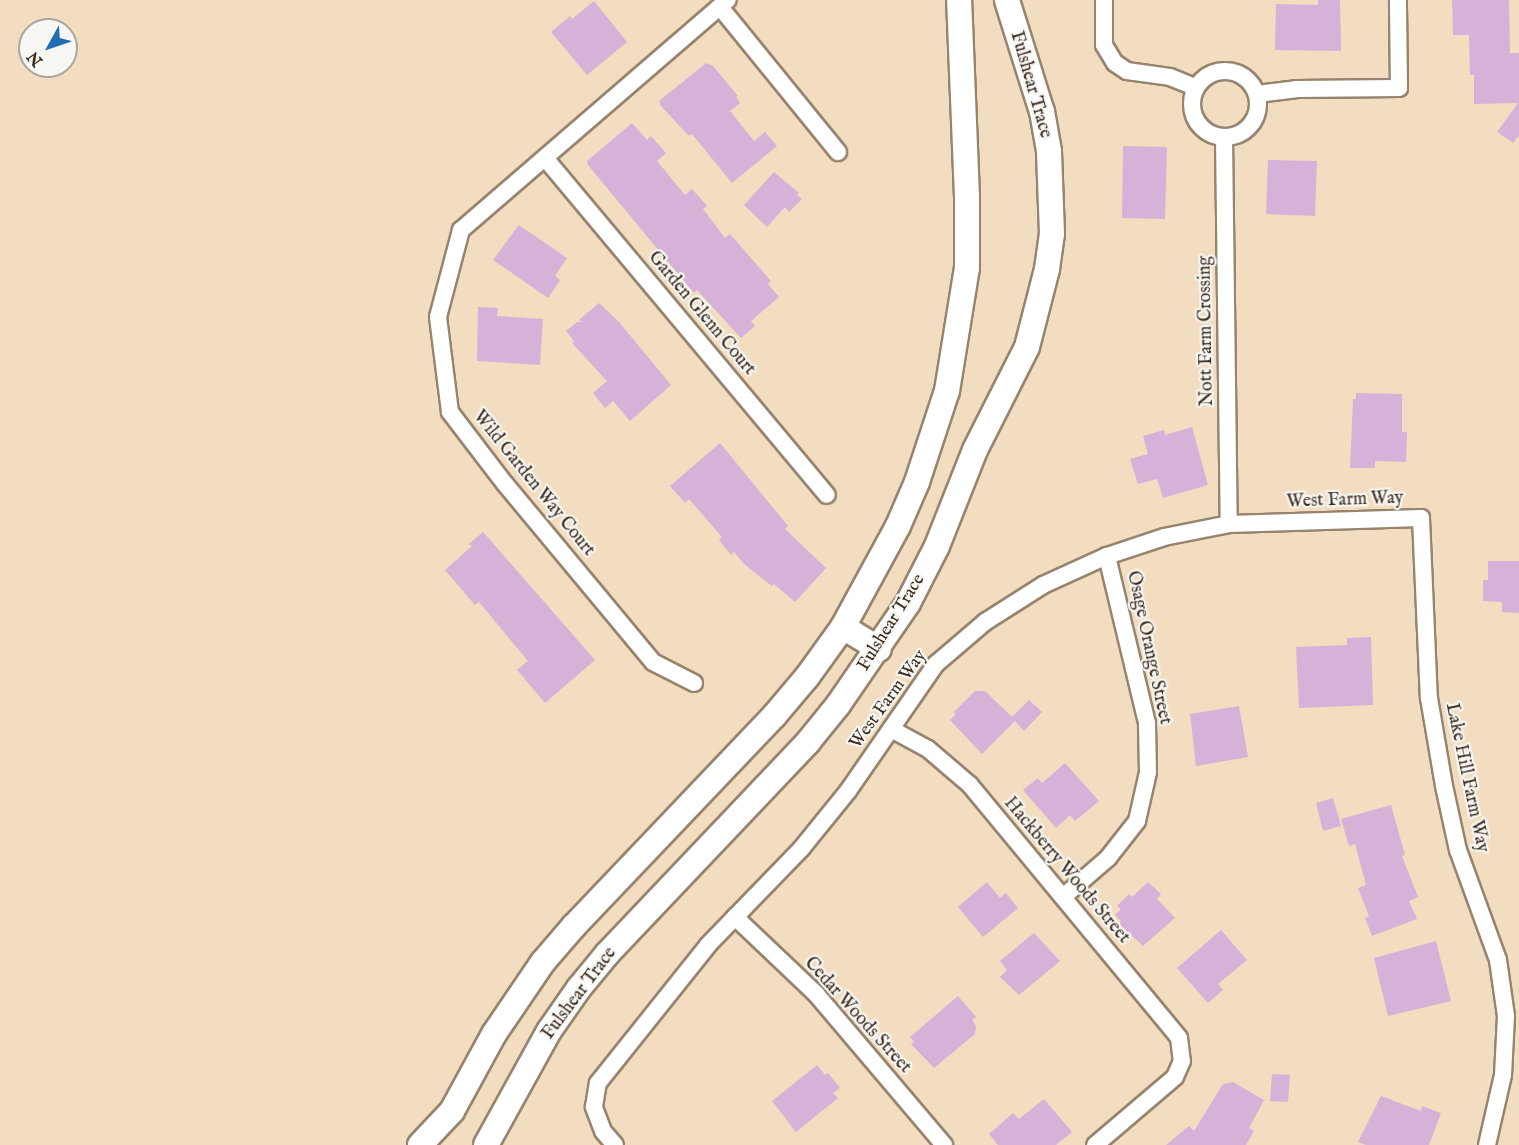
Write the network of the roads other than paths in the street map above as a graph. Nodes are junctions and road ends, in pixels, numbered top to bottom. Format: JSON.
{"nodes":[{"id":1,"x":958,"y":0,"type":"edge"},
{"id":2,"x":1007,"y":0,"type":"edge"},
{"id":3,"x":1104,"y":0,"type":"edge"},
{"id":4,"x":1398,"y":0,"type":"edge"},
{"id":5,"x":719,"y":8,"type":"edge"},
{"id":6,"x":1195,"y":87,"type":"junction"},
{"id":7,"x":1257,"y":94,"type":"junction"},
{"id":8,"x":1224,"y":138,"type":"junction"},
{"id":9,"x":838,"y":152,"type":"dead end"},
{"id":10,"x":545,"y":158,"type":"junction"},
{"id":11,"x":827,"y":495,"type":"dead end"},
{"id":12,"x":1420,"y":518,"type":"joint"},
{"id":13,"x":1229,"y":524,"type":"junction"},
{"id":14,"x":1107,"y":556,"type":"junction"},
{"id":15,"x":843,"y":627,"type":"junction"},
{"id":16,"x":879,"y":649,"type":"junction"},
{"id":17,"x":694,"y":683,"type":"dead end"},
{"id":18,"x":891,"y":729,"type":"junction"},
{"id":19,"x":1063,"y":897,"type":"junction"},
{"id":20,"x":735,"y":918,"type":"junction"},
{"id":21,"x":420,"y":1145,"type":"edge"},
{"id":22,"x":486,"y":1145,"type":"edge"},
{"id":23,"x":615,"y":1145,"type":"edge"},
{"id":24,"x":944,"y":1145,"type":"edge"},
{"id":25,"x":1095,"y":1145,"type":"edge"},
{"id":26,"x":1487,"y":1145,"type":"edge"}],
"edges":[{"from":1,"to":15,"type":"street"},
{"from":2,"to":16,"type":"street","name":"Fulshear Trace"},
{"from":3,"to":6,"type":"street"},
{"from":4,"to":7,"type":"street"},
{"from":5,"to":9,"type":"street"},
{"from":5,"to":10,"type":"street","name":"Wild Garden Way Court"},
{"from":6,"to":7,"type":"street"},
{"from":6,"to":8,"type":"street"},
{"from":7,"to":8,"type":"street"},
{"from":8,"to":13,"type":"street","name":"Nott Farm Crossing"},
{"from":10,"to":11,"type":"street","name":"Garden Glenn Court"},
{"from":10,"to":17,"type":"street","name":"Wild Garden Way Court"},
{"from":12,"to":13,"type":"street","name":"West Farm Way"},
{"from":12,"to":26,"type":"street","name":"Lake Hill Farm Way"},
{"from":13,"to":14,"type":"street","name":"West Farm Way"},
{"from":14,"to":18,"type":"street","name":"West Farm Way"},
{"from":14,"to":19,"type":"street","name":"Osage Orange Street"},
{"from":15,"to":16,"type":"street"},
{"from":15,"to":21,"type":"street"},
{"from":16,"to":22,"type":"street","name":"Fulshear Trace"},
{"from":18,"to":19,"type":"street","name":"Hackberry Woods Street"},
{"from":18,"to":20,"type":"street","name":"West Farm Way"},
{"from":19,"to":25,"type":"street","name":"Hackberry Woods Street"},
{"from":20,"to":23,"type":"street","name":"West Farm Way"},
{"from":20,"to":24,"type":"street","name":"Cedar Woods Street"}]}
